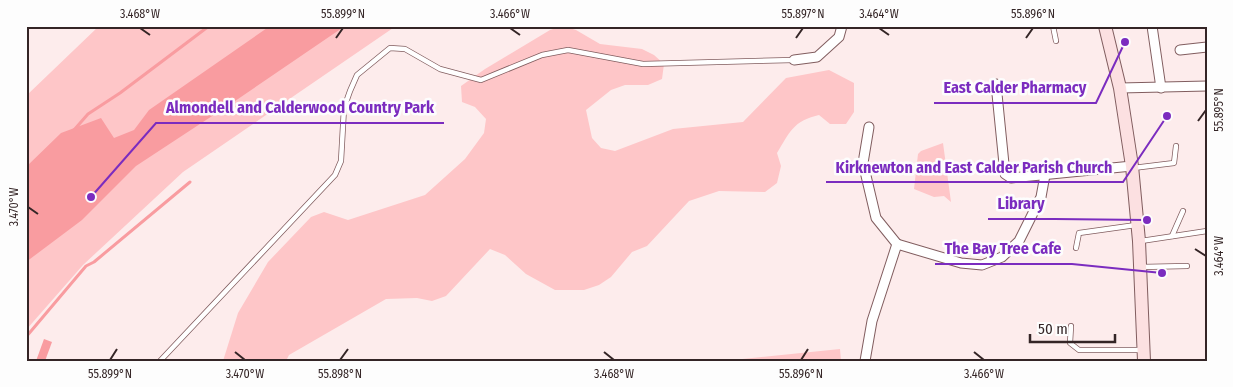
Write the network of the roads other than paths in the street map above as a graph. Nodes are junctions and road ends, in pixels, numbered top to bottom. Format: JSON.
{"nodes":[{"id":1,"x":842,"y":26,"type":"edge"},
{"id":2,"x":1053,"y":26,"type":"edge"},
{"id":3,"x":1105,"y":26,"type":"edge"},
{"id":4,"x":1152,"y":26,"type":"edge"},
{"id":5,"x":1056,"y":41,"type":"dead end"},
{"id":6,"x":1207,"y":47,"type":"edge"},
{"id":7,"x":1180,"y":50,"type":"dead end"},
{"id":8,"x":794,"y":60,"type":"joint"},
{"id":9,"x":996,"y":84,"type":"dead end"},
{"id":10,"x":1207,"y":86,"type":"edge"},
{"id":11,"x":1120,"y":88,"type":"junction"},
{"id":12,"x":1161,"y":88,"type":"junction"},
{"id":13,"x":868,"y":127,"type":"dead end"},
{"id":14,"x":1176,"y":146,"type":"dead end"},
{"id":15,"x":1132,"y":167,"type":"junction"},
{"id":16,"x":1046,"y":174,"type":"junction"},
{"id":17,"x":1183,"y":211,"type":"dead end"},
{"id":18,"x":1138,"y":224,"type":"junction"},
{"id":19,"x":1207,"y":231,"type":"edge"},
{"id":20,"x":1172,"y":236,"type":"junction"},
{"id":21,"x":1139,"y":241,"type":"junction"},
{"id":22,"x":897,"y":244,"type":"junction"},
{"id":23,"x":1076,"y":248,"type":"dead end"},
{"id":24,"x":1187,"y":266,"type":"dead end"},
{"id":25,"x":1140,"y":267,"type":"junction"},
{"id":26,"x":1071,"y":326,"type":"dead end"},
{"id":27,"x":1144,"y":356,"type":"edge"},
{"id":28,"x":160,"y":361,"type":"edge"},
{"id":29,"x":865,"y":361,"type":"edge"}],
"edges":[{"from":1,"to":8,"type":"street"},
{"from":2,"to":5,"type":"lane"},
{"from":3,"to":11,"type":"main road"},
{"from":4,"to":12,"type":"street"},
{"from":6,"to":7,"type":"street"},
{"from":8,"to":28,"type":"lane"},
{"from":9,"to":16,"type":"street"},
{"from":10,"to":12,"type":"street"},
{"from":11,"to":12,"type":"street"},
{"from":11,"to":15,"type":"main road"},
{"from":13,"to":22,"type":"street"},
{"from":14,"to":15,"type":"lane"},
{"from":15,"to":16,"type":"street"},
{"from":15,"to":18,"type":"main road"},
{"from":16,"to":22,"type":"street"},
{"from":17,"to":20,"type":"lane"},
{"from":18,"to":21,"type":"main road"},
{"from":18,"to":23,"type":"lane"},
{"from":19,"to":20,"type":"lane"},
{"from":20,"to":21,"type":"lane"},
{"from":21,"to":25,"type":"main road"},
{"from":22,"to":29,"type":"street"},
{"from":24,"to":25,"type":"lane"},
{"from":25,"to":27,"type":"main road"},
{"from":26,"to":27,"type":"lane"}]}
